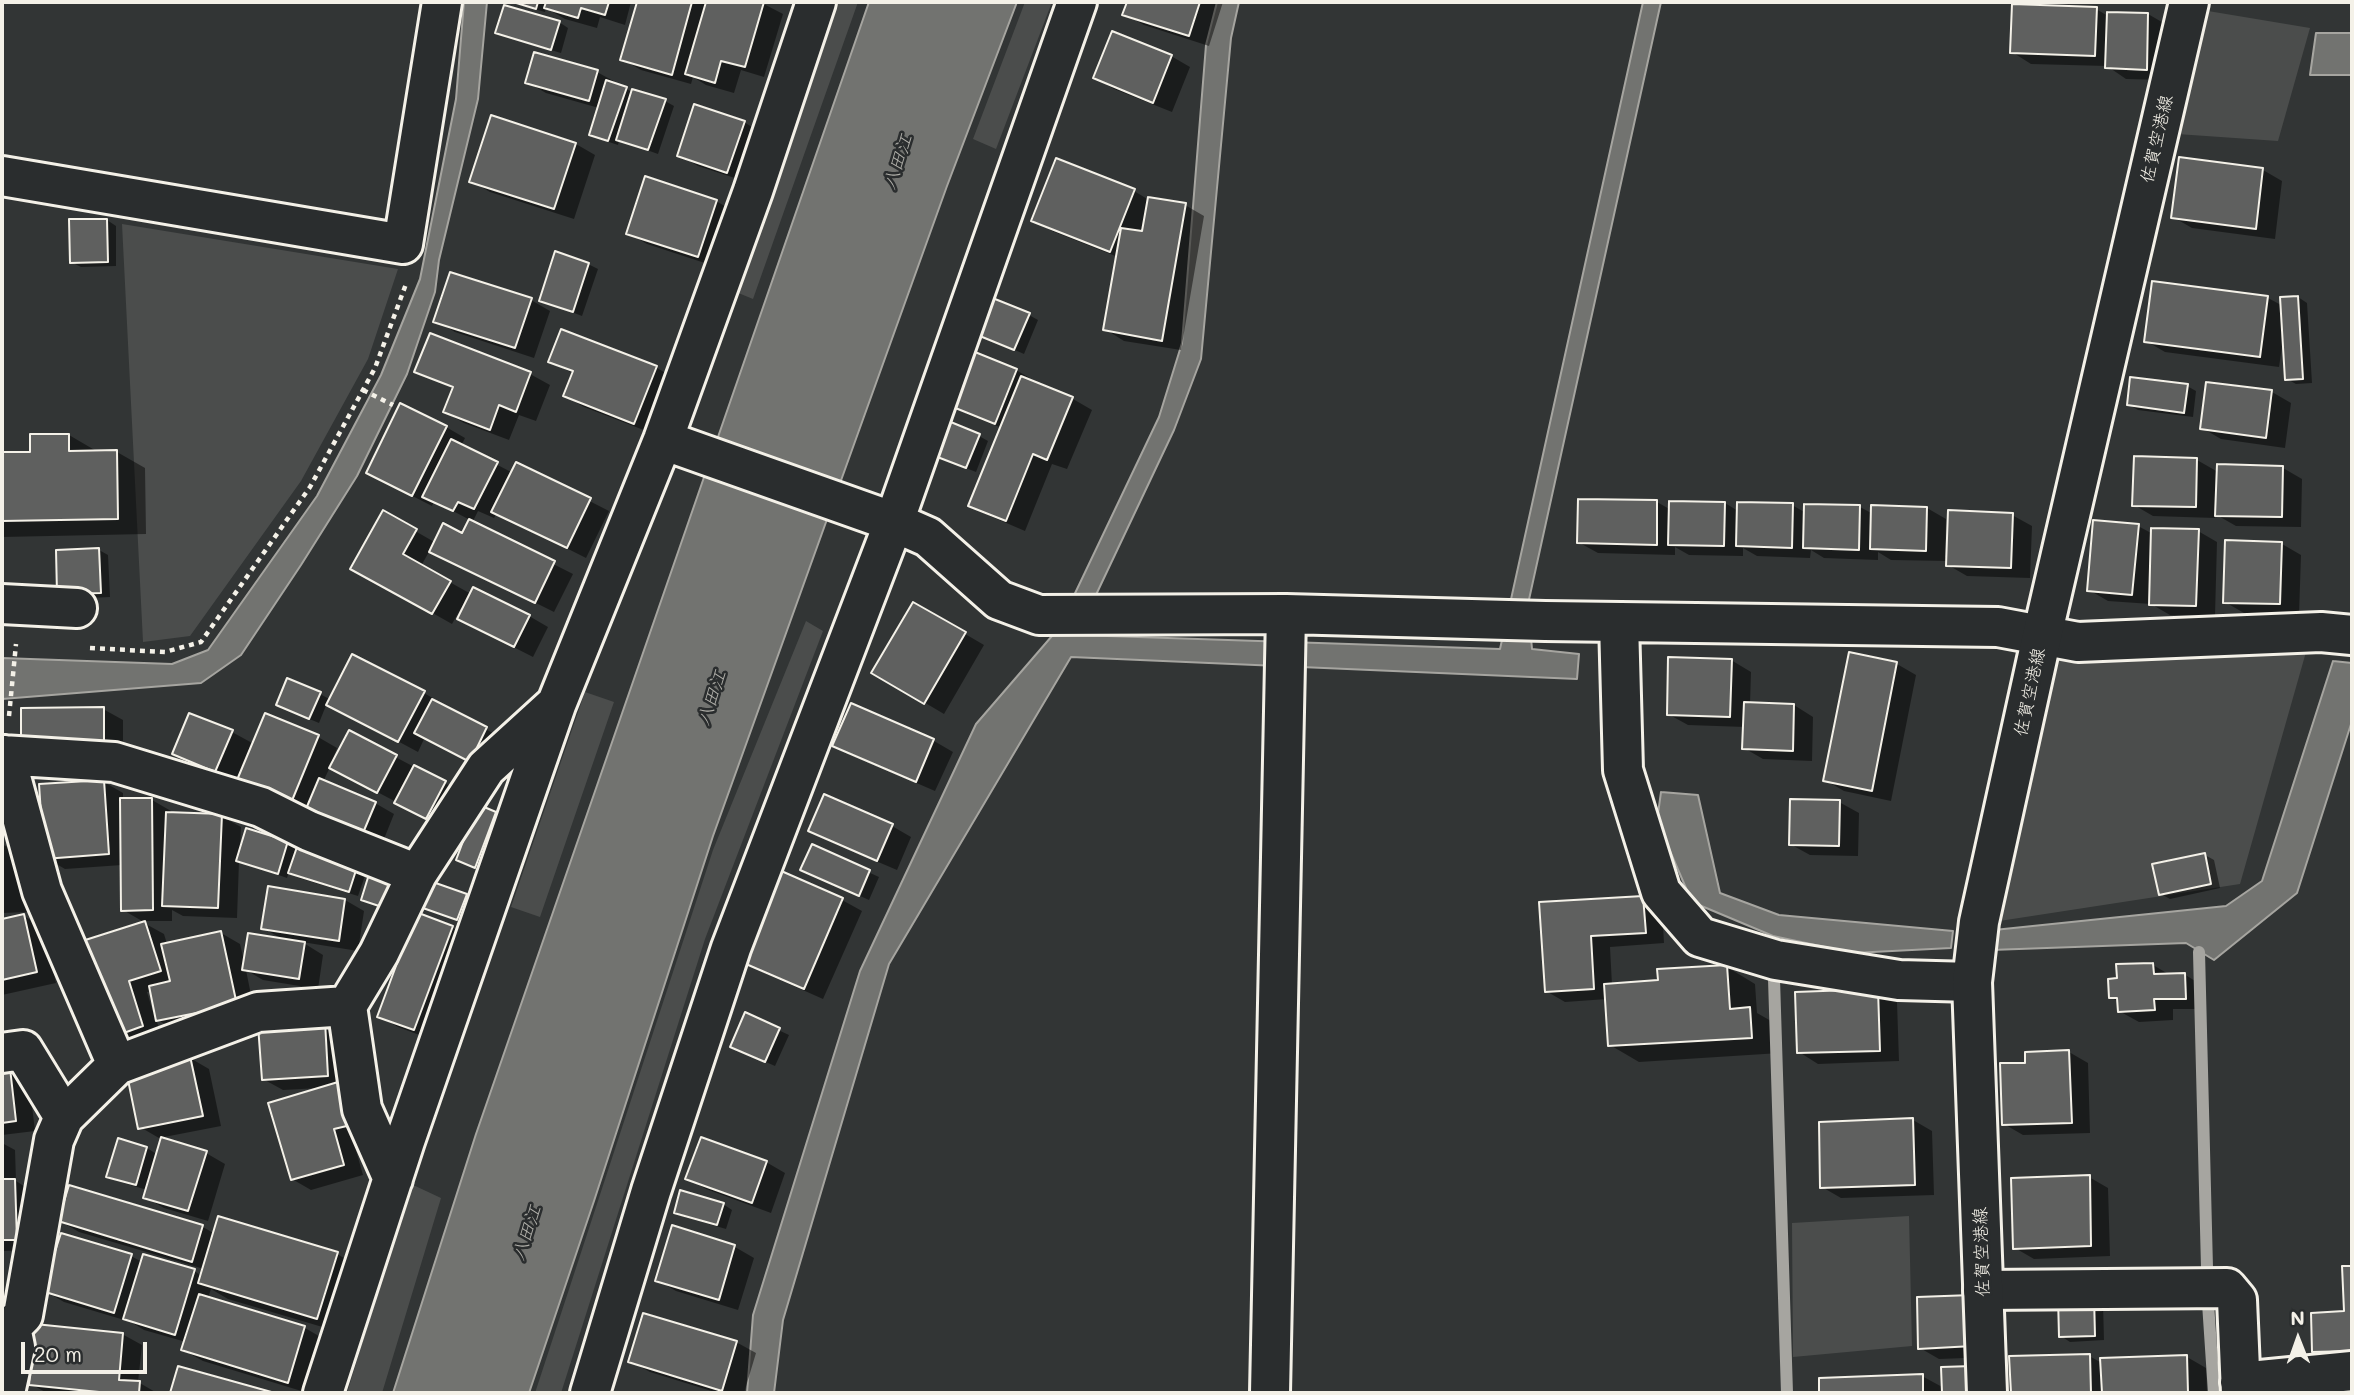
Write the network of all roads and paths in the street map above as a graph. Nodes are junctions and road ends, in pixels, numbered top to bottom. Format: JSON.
{"nodes":[{"id":1,"x":442,"y":2,"type":"edge"},
{"id":2,"x":816,"y":2,"type":"edge"},
{"id":3,"x":1077,"y":2,"type":"edge"},
{"id":4,"x":2189,"y":2,"type":"edge"},
{"id":5,"x":2,"y":176,"type":"edge"},
{"id":6,"x":403,"y":244,"type":"junction"},
{"id":7,"x":363,"y":390,"type":"junction"},
{"id":8,"x":393,"y":405,"type":"dead end"},
{"id":9,"x":663,"y":440,"type":"junction"},
{"id":10,"x":894,"y":522,"type":"junction"},
{"id":11,"x":2,"y":604,"type":"edge"},
{"id":12,"x":78,"y":608,"type":"dead end"},
{"id":13,"x":1286,"y":614,"type":"junction"},
{"id":14,"x":1619,"y":622,"type":"junction"},
{"id":15,"x":2352,"y":635,"type":"edge"},
{"id":16,"x":2042,"y":636,"type":"junction"},
{"id":17,"x":9,"y":643,"type":"dead end"},
{"id":18,"x":16,"y":643,"type":"junction"},
{"id":19,"x":28,"y":644,"type":"dead end"},
{"id":20,"x":87,"y":648,"type":"dead end"},
{"id":21,"x":556,"y":705,"type":"junction"},
{"id":22,"x":9,"y":710,"type":"dead end"},
{"id":23,"x":3,"y":755,"type":"edge"},
{"id":24,"x":417,"y":874,"type":"junction"},
{"id":25,"x":1972,"y":982,"type":"junction"},
{"id":26,"x":347,"y":1006,"type":"junction"},
{"id":27,"x":2,"y":1052,"type":"edge"},
{"id":28,"x":117,"y":1065,"type":"junction"},
{"id":29,"x":64,"y":1116,"type":"junction"},
{"id":30,"x":393,"y":1179,"type":"junction"},
{"id":31,"x":1983,"y":1290,"type":"junction"},
{"id":32,"x":7,"y":1327,"type":"edge"},
{"id":33,"x":2352,"y":1371,"type":"edge"},
{"id":34,"x":2241,"y":1387,"type":"edge"},
{"id":35,"x":5,"y":1393,"type":"edge"},
{"id":36,"x":323,"y":1393,"type":"edge"},
{"id":37,"x":590,"y":1393,"type":"edge"},
{"id":38,"x":1270,"y":1393,"type":"edge"},
{"id":39,"x":1987,"y":1393,"type":"edge"}],
"edges":[{"from":1,"to":6,"type":"street"},
{"from":2,"to":9,"type":"street"},
{"from":3,"to":10,"type":"street"},
{"from":4,"to":16,"type":"street","name":"佐賀空港線"},
{"from":5,"to":6,"type":"street"},
{"from":6,"to":7,"type":"path"},
{"from":7,"to":8,"type":"path"},
{"from":7,"to":20,"type":"path"},
{"from":9,"to":10,"type":"street"},
{"from":9,"to":21,"type":"street"},
{"from":10,"to":13,"type":"street"},
{"from":10,"to":37,"type":"street"},
{"from":11,"to":12,"type":"street"},
{"from":13,"to":14,"type":"street"},
{"from":13,"to":38,"type":"street"},
{"from":14,"to":16,"type":"street"},
{"from":14,"to":25,"type":"street"},
{"from":15,"to":16,"type":"street"},
{"from":16,"to":25,"type":"street","name":"佐賀空港線"},
{"from":17,"to":18,"type":"path"},
{"from":18,"to":19,"type":"path"},
{"from":18,"to":22,"type":"path"},
{"from":21,"to":24,"type":"street"},
{"from":21,"to":30,"type":"street"},
{"from":23,"to":24,"type":"street"},
{"from":23,"to":28,"type":"street"},
{"from":24,"to":26,"type":"street"},
{"from":25,"to":31,"type":"street","name":"佐賀空港線"},
{"from":26,"to":28,"type":"street"},
{"from":26,"to":30,"type":"street"},
{"from":27,"to":29,"type":"street"},
{"from":28,"to":29,"type":"street"},
{"from":29,"to":32,"type":"street"},
{"from":30,"to":36,"type":"street"},
{"from":31,"to":34,"type":"street"},
{"from":31,"to":39,"type":"street","name":"佐賀空港線"},
{"from":32,"to":35,"type":"street"},
{"from":33,"to":34,"type":"street"}]}
